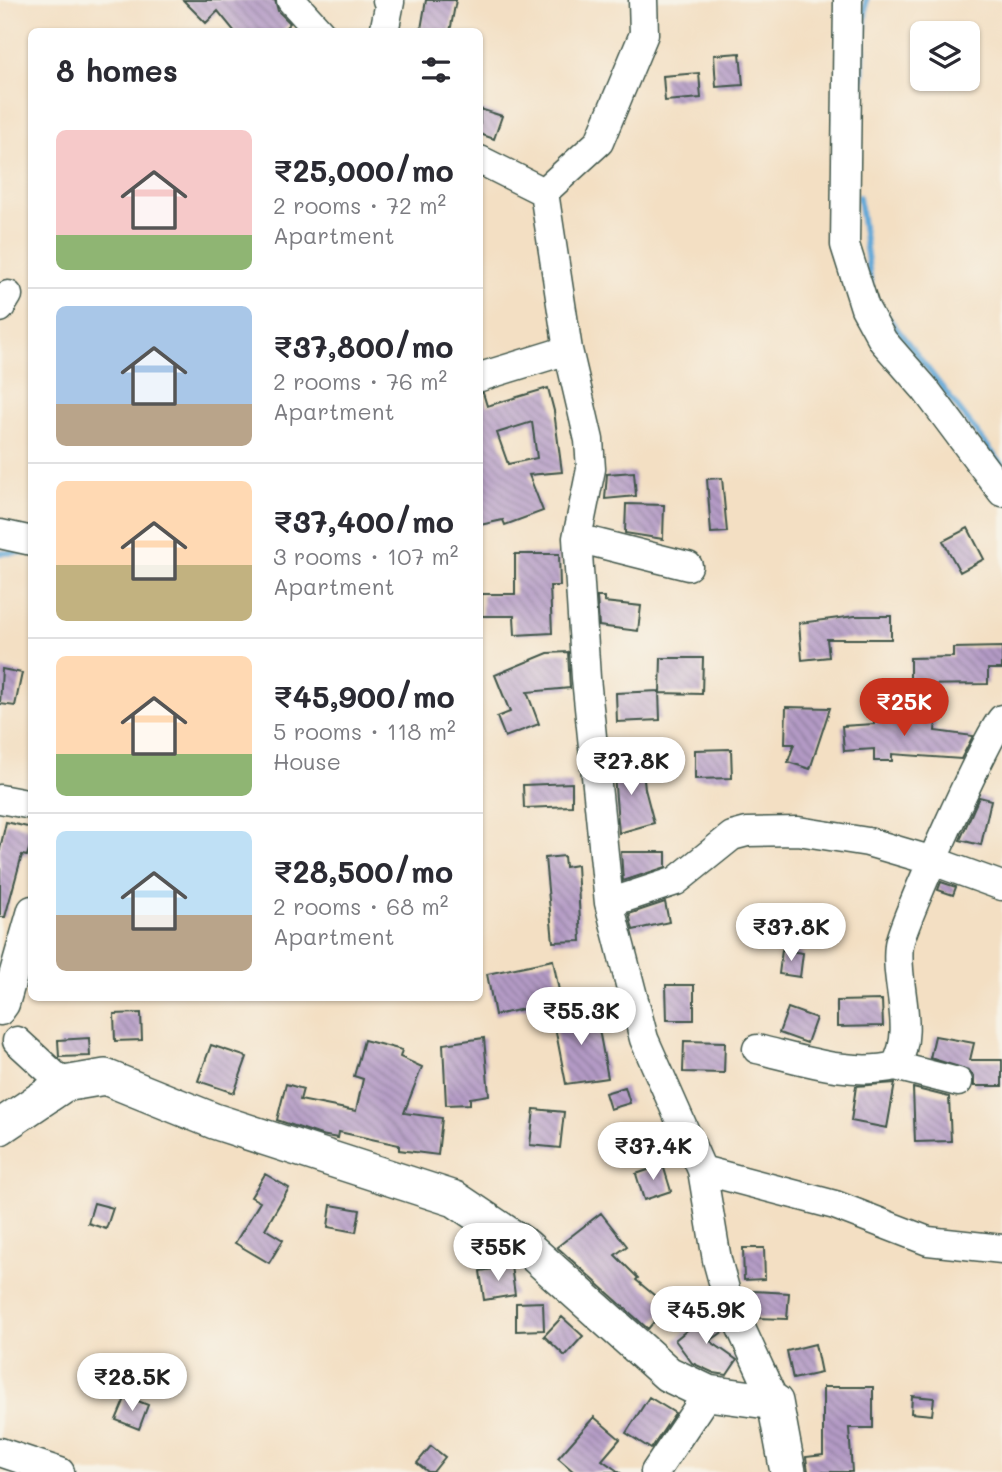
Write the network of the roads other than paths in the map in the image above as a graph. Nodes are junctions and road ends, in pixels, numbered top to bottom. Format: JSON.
{"nodes":[{"id":1,"x":291,"y":0,"type":"edge"},
{"id":2,"x":387,"y":0,"type":"edge"},
{"id":3,"x":643,"y":0,"type":"edge"},
{"id":4,"x":848,"y":0,"type":"edge"},
{"id":5,"x":316,"y":28,"type":"edge"},
{"id":6,"x":385,"y":28,"type":"edge"},
{"id":7,"x":483,"y":162,"type":"edge"},
{"id":8,"x":544,"y":192,"type":"junction"},
{"id":9,"x":568,"y":350,"type":"junction"},
{"id":10,"x":483,"y":376,"type":"edge"},
{"id":11,"x":1002,"y":492,"type":"edge"},
{"id":12,"x":0,"y":534,"type":"edge"},
{"id":13,"x":577,"y":538,"type":"junction"},
{"id":14,"x":28,"y":540,"type":"edge"},
{"id":15,"x":688,"y":566,"type":"dead end"},
{"id":16,"x":1002,"y":719,"type":"edge"},
{"id":17,"x":0,"y":799,"type":"edge"},
{"id":18,"x":28,"y":804,"type":"edge"},
{"id":19,"x":933,"y":861,"type":"junction"},
{"id":20,"x":1002,"y":886,"type":"edge"},
{"id":21,"x":609,"y":903,"type":"junction"},
{"id":22,"x":28,"y":923,"type":"edge"},
{"id":23,"x":0,"y":1011,"type":"edge"},
{"id":24,"x":18,"y":1041,"type":"dead end"},
{"id":25,"x":757,"y":1049,"type":"dead end"},
{"id":26,"x":895,"y":1066,"type":"junction"},
{"id":27,"x":958,"y":1082,"type":"dead end"},
{"id":28,"x":64,"y":1084,"type":"junction"},
{"id":29,"x":0,"y":1127,"type":"edge"},
{"id":30,"x":702,"y":1170,"type":"junction"},
{"id":31,"x":1002,"y":1249,"type":"edge"},
{"id":32,"x":708,"y":1393,"type":"junction"},
{"id":33,"x":775,"y":1402,"type":"junction"},
{"id":34,"x":0,"y":1452,"type":"edge"},
{"id":35,"x":60,"y":1472,"type":"edge"},
{"id":36,"x":654,"y":1472,"type":"edge"},
{"id":37,"x":788,"y":1472,"type":"edge"}],
"edges":[{"from":1,"to":5,"type":"street"},
{"from":2,"to":6,"type":"street"},
{"from":3,"to":8,"type":"street"},
{"from":4,"to":11,"type":"street"},
{"from":7,"to":8,"type":"street"},
{"from":8,"to":9,"type":"street"},
{"from":9,"to":10,"type":"street"},
{"from":9,"to":13,"type":"street"},
{"from":12,"to":14,"type":"street"},
{"from":13,"to":15,"type":"street"},
{"from":13,"to":21,"type":"street"},
{"from":16,"to":19,"type":"street"},
{"from":17,"to":18,"type":"street"},
{"from":19,"to":20,"type":"street"},
{"from":19,"to":21,"type":"street"},
{"from":19,"to":26,"type":"street"},
{"from":21,"to":30,"type":"street"},
{"from":22,"to":23,"type":"street"},
{"from":24,"to":28,"type":"street"},
{"from":25,"to":26,"type":"street"},
{"from":26,"to":27,"type":"street"},
{"from":28,"to":29,"type":"main road"},
{"from":28,"to":32,"type":"main road"},
{"from":30,"to":31,"type":"street"},
{"from":30,"to":33,"type":"street"},
{"from":32,"to":33,"type":"main road"},
{"from":32,"to":36,"type":"street"},
{"from":33,"to":37,"type":"main road"},
{"from":34,"to":35,"type":"street"}]}
